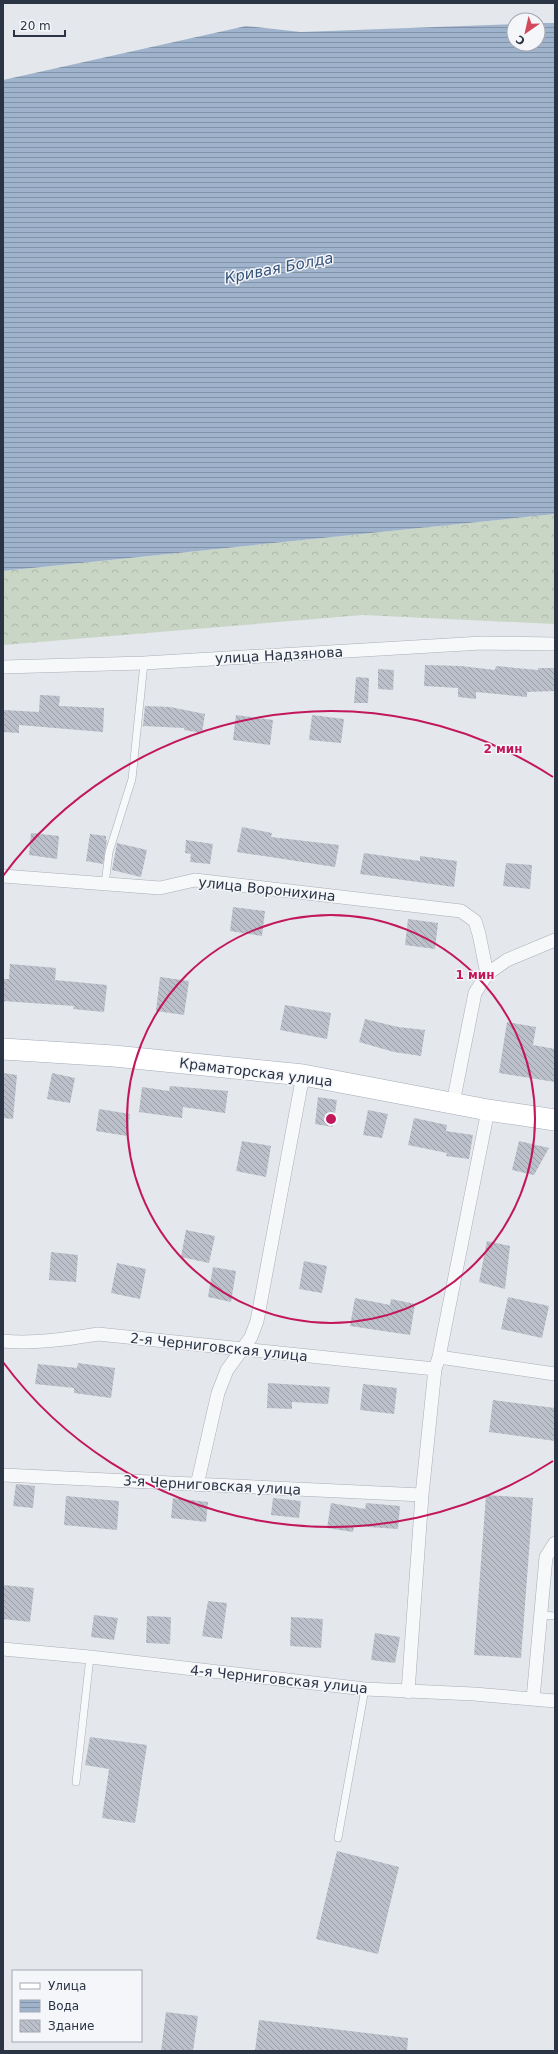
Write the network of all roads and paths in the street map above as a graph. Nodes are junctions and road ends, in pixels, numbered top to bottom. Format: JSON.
{"nodes":[{"id":1,"x":555,"y":644,"type":"edge"},
{"id":2,"x":144,"y":663,"type":"junction"},
{"id":3,"x":3,"y":667,"type":"edge"},
{"id":4,"x":3,"y":876,"type":"edge"},
{"id":5,"x":105,"y":884,"type":"junction"},
{"id":6,"x":555,"y":940,"type":"edge"},
{"id":7,"x":487,"y":974,"type":"junction"},
{"id":8,"x":3,"y":1049,"type":"edge"},
{"id":9,"x":303,"y":1075,"type":"junction"},
{"id":10,"x":452,"y":1103,"type":"junction"},
{"id":11,"x":488,"y":1110,"type":"junction"},
{"id":12,"x":555,"y":1120,"type":"edge"},
{"id":13,"x":3,"y":1341,"type":"edge"},
{"id":14,"x":241,"y":1349,"type":"junction"},
{"id":15,"x":437,"y":1363,"type":"junction"},
{"id":16,"x":555,"y":1374,"type":"edge"},
{"id":17,"x":3,"y":1475,"type":"edge"},
{"id":18,"x":197,"y":1485,"type":"junction"},
{"id":19,"x":422,"y":1495,"type":"junction"},
{"id":20,"x":555,"y":1543,"type":"edge"},
{"id":21,"x":541,"y":1615,"type":"junction"},
{"id":22,"x":555,"y":1616,"type":"edge"},
{"id":23,"x":3,"y":1649,"type":"edge"},
{"id":24,"x":90,"y":1657,"type":"junction"},
{"id":25,"x":365,"y":1689,"type":"junction"},
{"id":26,"x":408,"y":1692,"type":"junction"},
{"id":27,"x":533,"y":1699,"type":"junction"},
{"id":28,"x":555,"y":1701,"type":"edge"},
{"id":29,"x":76,"y":1782,"type":"dead end"},
{"id":30,"x":338,"y":1838,"type":"dead end"}],
"edges":[{"from":1,"to":2,"type":"street","name":"улица Надзянова"},
{"from":2,"to":3,"type":"street","name":"улица Надзянова"},
{"from":2,"to":5,"type":"lane"},
{"from":4,"to":5,"type":"street","name":"улица Воронихина"},
{"from":5,"to":7,"type":"street","name":"улица Воронихина"},
{"from":6,"to":7,"type":"street"},
{"from":7,"to":10,"type":"street"},
{"from":8,"to":9,"type":"main road","name":"Краматорская улица"},
{"from":9,"to":10,"type":"main road","name":"Краматорская улица"},
{"from":9,"to":14,"type":"street"},
{"from":10,"to":11,"type":"main road","name":"Краматорская улица"},
{"from":11,"to":12,"type":"main road","name":"Краматорская улица"},
{"from":11,"to":15,"type":"street"},
{"from":13,"to":14,"type":"street","name":"2-я Черниговская улица"},
{"from":14,"to":15,"type":"street","name":"2-я Черниговская улица"},
{"from":14,"to":18,"type":"street"},
{"from":15,"to":16,"type":"street","name":"2-я Черниговская улица"},
{"from":15,"to":19,"type":"street"},
{"from":17,"to":18,"type":"street","name":"3-я Черниговская улица"},
{"from":18,"to":19,"type":"street","name":"3-я Черниговская улица"},
{"from":19,"to":26,"type":"street"},
{"from":20,"to":21,"type":"street"},
{"from":21,"to":22,"type":"lane"},
{"from":21,"to":27,"type":"street"},
{"from":23,"to":24,"type":"street","name":"4-я Черниговская улица"},
{"from":24,"to":25,"type":"street","name":"4-я Черниговская улица"},
{"from":24,"to":29,"type":"lane"},
{"from":25,"to":26,"type":"street","name":"4-я Черниговская улица"},
{"from":25,"to":30,"type":"lane"},
{"from":26,"to":27,"type":"street","name":"4-я Черниговская улица"},
{"from":27,"to":28,"type":"street","name":"4-я Черниговская улица"}]}
